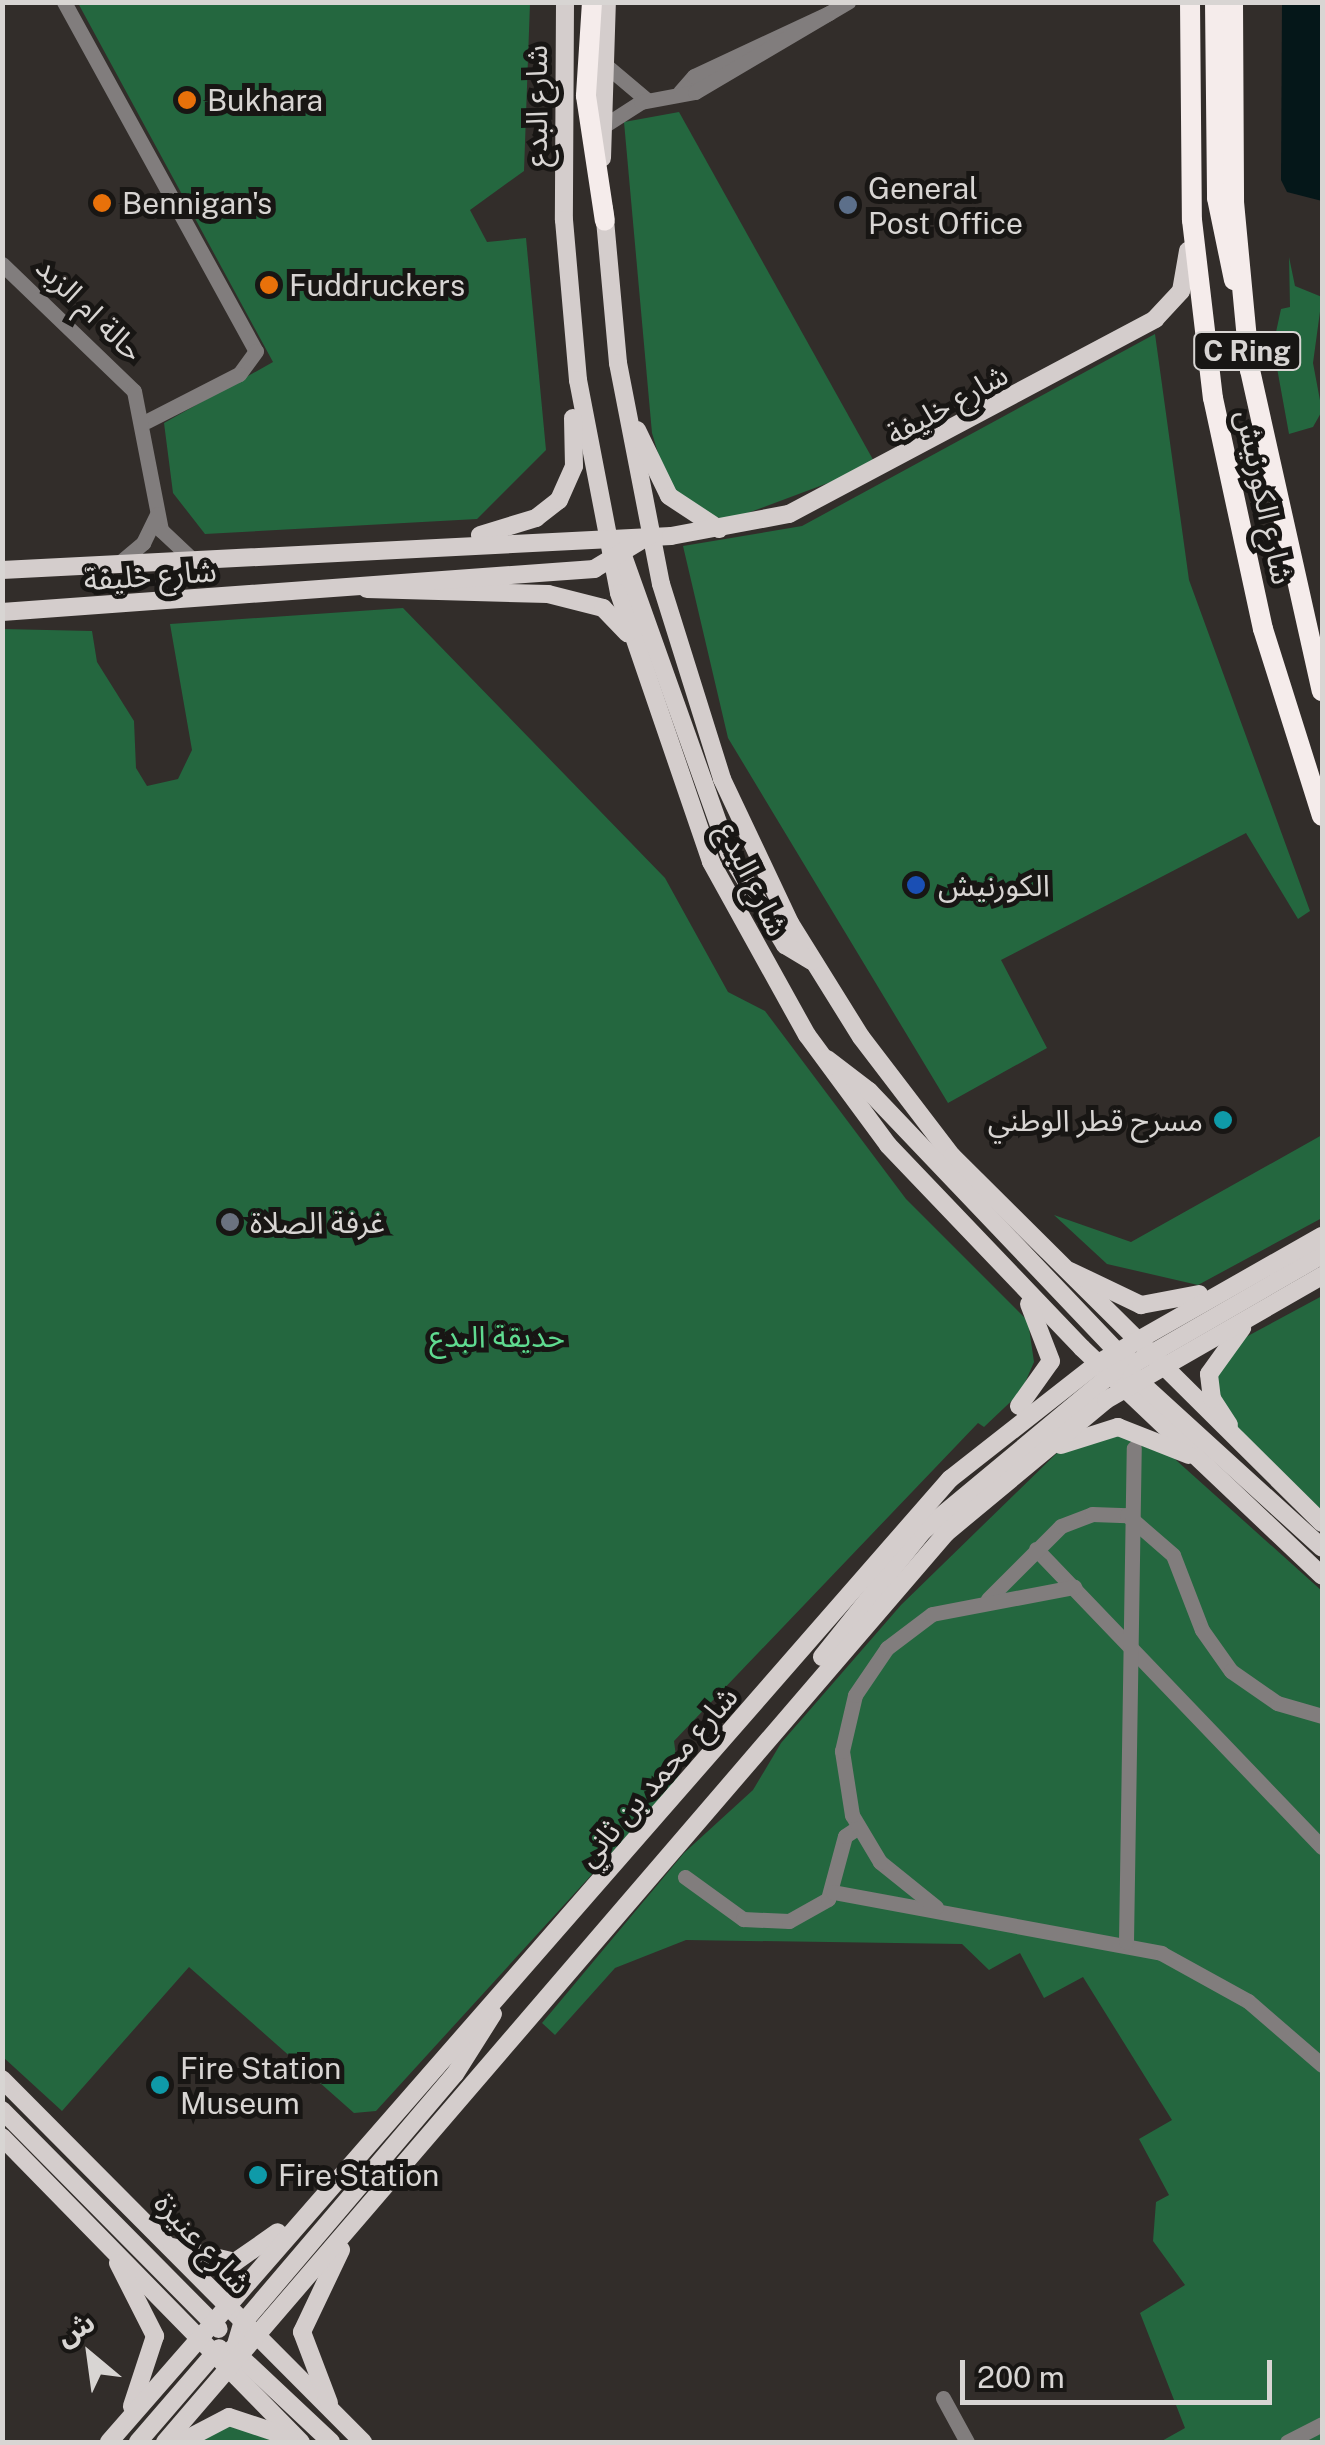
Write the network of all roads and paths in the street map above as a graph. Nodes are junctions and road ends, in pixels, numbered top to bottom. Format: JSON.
{"nodes":[{"id":1,"x":64,"y":2,"type":"edge"},
{"id":2,"x":565,"y":2,"type":"edge"},
{"id":3,"x":592,"y":2,"type":"edge"},
{"id":4,"x":607,"y":2,"type":"edge"},
{"id":5,"x":848,"y":2,"type":"edge"},
{"id":6,"x":1190,"y":2,"type":"edge"},
{"id":7,"x":1216,"y":2,"type":"edge"},
{"id":8,"x":1233,"y":2,"type":"edge"},
{"id":9,"x":603,"y":63,"type":"junction"},
{"id":10,"x":647,"y":100,"type":"junction"},
{"id":11,"x":602,"y":127,"type":"junction"},
{"id":12,"x":604,"y":220,"type":"junction"},
{"id":13,"x":1192,"y":220,"type":"junction"},
{"id":14,"x":2,"y":264,"type":"edge"},
{"id":15,"x":1240,"y":290,"type":"junction"},
{"id":16,"x":578,"y":380,"type":"junction"},
{"id":17,"x":626,"y":414,"type":"junction"},
{"id":18,"x":147,"y":421,"type":"junction"},
{"id":19,"x":156,"y":514,"type":"junction"},
{"id":20,"x":720,"y":529,"type":"junction"},
{"id":21,"x":607,"y":535,"type":"junction"},
{"id":22,"x":650,"y":536,"type":"junction"},
{"id":23,"x":461,"y":543,"type":"junction"},
{"id":24,"x":193,"y":560,"type":"junction"},
{"id":25,"x":619,"y":561,"type":"junction"},
{"id":26,"x":118,"y":564,"type":"junction"},
{"id":27,"x":2,"y":570,"type":"edge"},
{"id":28,"x":357,"y":586,"type":"junction"},
{"id":29,"x":2,"y":612,"type":"edge"},
{"id":30,"x":633,"y":640,"type":"junction"},
{"id":31,"x":1322,"y":691,"type":"edge"},
{"id":32,"x":1322,"y":816,"type":"edge"},
{"id":33,"x":812,"y":961,"type":"junction"},
{"id":34,"x":820,"y":1056,"type":"junction"},
{"id":35,"x":1322,"y":1236,"type":"edge"},
{"id":36,"x":1044,"y":1255,"type":"junction"},
{"id":37,"x":1322,"y":1255,"type":"edge"},
{"id":38,"x":1322,"y":1276,"type":"edge"},
{"id":39,"x":1233,"y":1283,"type":"junction"},
{"id":40,"x":1026,"y":1292,"type":"junction"},
{"id":41,"x":1255,"y":1314,"type":"junction"},
{"id":42,"x":1127,"y":1366,"type":"junction"},
{"id":43,"x":992,"y":1441,"type":"junction"},
{"id":44,"x":1134,"y":1448,"type":"dead end"},
{"id":45,"x":1195,"y":1457,"type":"junction"},
{"id":46,"x":1019,"y":1465,"type":"junction"},
{"id":47,"x":1270,"y":1475,"type":"junction"},
{"id":48,"x":1134,"y":1519,"type":"junction"},
{"id":49,"x":1322,"y":1523,"type":"edge"},
{"id":50,"x":1322,"y":1548,"type":"edge"},
{"id":51,"x":1036,"y":1549,"type":"junction"},
{"id":52,"x":1322,"y":1576,"type":"edge"},
{"id":53,"x":1074,"y":1588,"type":"junction"},
{"id":54,"x":988,"y":1598,"type":"junction"},
{"id":55,"x":1132,"y":1647,"type":"junction"},
{"id":56,"x":802,"y":1694,"type":"junction"},
{"id":57,"x":1322,"y":1716,"type":"edge"},
{"id":58,"x":857,"y":1828,"type":"junction"},
{"id":59,"x":1322,"y":1847,"type":"edge"},
{"id":60,"x":685,"y":1878,"type":"dead end"},
{"id":61,"x":833,"y":1892,"type":"junction"},
{"id":62,"x":939,"y":1910,"type":"junction"},
{"id":63,"x":1126,"y":1942,"type":"junction"},
{"id":64,"x":509,"y":1984,"type":"junction"},
{"id":65,"x":1322,"y":2065,"type":"edge"},
{"id":66,"x":2,"y":2080,"type":"edge"},
{"id":67,"x":2,"y":2110,"type":"edge"},
{"id":68,"x":2,"y":2136,"type":"edge"},
{"id":69,"x":316,"y":2207,"type":"junction"},
{"id":70,"x":344,"y":2234,"type":"junction"},
{"id":71,"x":170,"y":2247,"type":"junction"},
{"id":72,"x":116,"y":2252,"type":"junction"},
{"id":73,"x":227,"y":2308,"type":"junction"},
{"id":74,"x":256,"y":2339,"type":"junction"},
{"id":75,"x":199,"y":2340,"type":"junction"},
{"id":76,"x":228,"y":2340,"type":"junction"},
{"id":77,"x":228,"y":2371,"type":"junction"},
{"id":78,"x":942,"y":2398,"type":"dead end"},
{"id":79,"x":332,"y":2414,"type":"junction"},
{"id":80,"x":130,"y":2418,"type":"junction"},
{"id":81,"x":1322,"y":2424,"type":"edge"},
{"id":82,"x":299,"y":2441,"type":"edge"},
{"id":83,"x":109,"y":2442,"type":"edge"},
{"id":84,"x":138,"y":2442,"type":"edge"},
{"id":85,"x":165,"y":2442,"type":"edge"},
{"id":86,"x":181,"y":2442,"type":"edge"},
{"id":87,"x":331,"y":2442,"type":"edge"},
{"id":88,"x":364,"y":2442,"type":"edge"},
{"id":89,"x":966,"y":2442,"type":"edge"},
{"id":90,"x":1288,"y":2442,"type":"edge"}],
"edges":[{"from":1,"to":18,"type":"street"},
{"from":2,"to":16,"type":"main road","name":"شارع البدع"},
{"from":3,"to":12,"type":"highway"},
{"from":4,"to":9,"type":"main road","name":"شارع البدع"},
{"from":5,"to":10,"type":"street"},
{"from":6,"to":13,"type":"highway","name":"شارع الكورنيش","number":"C Ring"},
{"from":7,"to":15,"type":"highway"},
{"from":8,"to":15,"type":"highway","name":"شارع الكورنيش","number":"C Ring"},
{"from":9,"to":10,"type":"street"},
{"from":9,"to":11,"type":"main road","name":"شارع البدع"},
{"from":10,"to":11,"type":"street"},
{"from":11,"to":12,"type":"main road","name":"شارع البدع"},
{"from":12,"to":17,"type":"main road","name":"شارع البدع"},
{"from":13,"to":20,"type":"main road","name":"شارع خليفة"},
{"from":13,"to":32,"type":"highway","name":"شارع الكورنيش","number":"C Ring"},
{"from":14,"to":18,"type":"street","name":"حالة ام الزبد"},
{"from":15,"to":31,"type":"highway","name":"شارع الكورنيش","number":"C Ring"},
{"from":16,"to":21,"type":"main road","name":"شارع البدع"},
{"from":16,"to":23,"type":"main road"},
{"from":17,"to":20,"type":"main road"},
{"from":17,"to":22,"type":"main road","name":"شارع البدع"},
{"from":18,"to":19,"type":"street","name":"حالة ام الزبد"},
{"from":19,"to":24,"type":"street"},
{"from":19,"to":26,"type":"street"},
{"from":20,"to":22,"type":"main road","name":"شارع خليفة"},
{"from":21,"to":22,"type":"main road","name":"شارع خليفة"},
{"from":21,"to":23,"type":"main road","name":"شارع خليفة"},
{"from":21,"to":25,"type":"main road"},
{"from":22,"to":25,"type":"main road"},
{"from":22,"to":33,"type":"main road","name":"شارع البدع"},
{"from":23,"to":24,"type":"main road","name":"شارع خليفة"},
{"from":24,"to":26,"type":"main road","name":"شارع خليفة"},
{"from":25,"to":28,"type":"main road","name":"شارع خليفة"},
{"from":25,"to":30,"type":"main road","name":"شارع البدع"},
{"from":25,"to":33,"type":"main road"},
{"from":26,"to":27,"type":"main road","name":"شارع خليفة"},
{"from":28,"to":29,"type":"main road","name":"شارع خليفة"},
{"from":28,"to":30,"type":"main road"},
{"from":30,"to":34,"type":"main road","name":"شارع البدع"},
{"from":33,"to":36,"type":"main road","name":"شارع البدع"},
{"from":34,"to":40,"type":"main road","name":"شارع البدع"},
{"from":34,"to":42,"type":"main road"},
{"from":35,"to":39,"type":"main road","name":"شارع محمد بن ثاني"},
{"from":36,"to":39,"type":"main road"},
{"from":36,"to":42,"type":"main road","name":"شارع البدع"},
{"from":37,"to":42,"type":"main road"},
{"from":38,"to":41,"type":"main road","name":"شارع محمد بن ثاني"},
{"from":39,"to":42,"type":"main road","name":"شارع محمد بن ثاني"},
{"from":40,"to":42,"type":"main road","name":"شارع البدع"},
{"from":40,"to":43,"type":"main road"},
{"from":41,"to":42,"type":"main road","name":"شارع محمد بن ثاني"},
{"from":41,"to":47,"type":"main road"},
{"from":42,"to":43,"type":"main road","name":"شارع محمد بن ثاني"},
{"from":42,"to":45,"type":"main road","name":"شارع البدع"},
{"from":42,"to":46,"type":"main road","name":"شارع محمد بن ثاني"},
{"from":42,"to":47,"type":"main road","name":"شارع البدع"},
{"from":42,"to":50,"type":"main road"},
{"from":42,"to":56,"type":"main road"},
{"from":43,"to":64,"type":"main road","name":"شارع محمد بن ثاني"},
{"from":44,"to":48,"type":"street"},
{"from":45,"to":46,"type":"main road"},
{"from":45,"to":52,"type":"main road","name":"شارع البدع"},
{"from":46,"to":56,"type":"main road","name":"شارع محمد بن ثاني"},
{"from":47,"to":49,"type":"main road","name":"شارع البدع"},
{"from":48,"to":51,"type":"street"},
{"from":48,"to":55,"type":"street"},
{"from":48,"to":57,"type":"street"},
{"from":51,"to":53,"type":"street"},
{"from":51,"to":54,"type":"street"},
{"from":53,"to":54,"type":"street"},
{"from":53,"to":55,"type":"street"},
{"from":54,"to":58,"type":"street"},
{"from":55,"to":59,"type":"street"},
{"from":55,"to":63,"type":"street"},
{"from":56,"to":70,"type":"main road","name":"شارع محمد بن ثاني"},
{"from":58,"to":61,"type":"street"},
{"from":58,"to":62,"type":"street"},
{"from":60,"to":61,"type":"street"},
{"from":61,"to":62,"type":"street"},
{"from":62,"to":63,"type":"street"},
{"from":63,"to":65,"type":"street"},
{"from":64,"to":69,"type":"main road","name":"شارع محمد بن ثاني"},
{"from":64,"to":76,"type":"main road"},
{"from":66,"to":71,"type":"main road","name":"شارع عنيزة"},
{"from":67,"to":76,"type":"main road"},
{"from":68,"to":72,"type":"main road","name":"شارع عنيزة"},
{"from":69,"to":71,"type":"main road"},
{"from":69,"to":73,"type":"main road","name":"شارع محمد بن ثاني"},
{"from":70,"to":74,"type":"main road","name":"شارع محمد بن ثاني"},
{"from":70,"to":79,"type":"main road"},
{"from":71,"to":73,"type":"main road","name":"شارع عنيزة"},
{"from":72,"to":75,"type":"main road","name":"شارع عنيزة"},
{"from":72,"to":80,"type":"main road"},
{"from":73,"to":76,"type":"main road","name":"شارع عنيزة"},
{"from":74,"to":76,"type":"main road","name":"شارع عنيزة"},
{"from":74,"to":79,"type":"main road","name":"شارع عنيزة"},
{"from":75,"to":76,"type":"main road","name":"شارع عنيزة"},
{"from":75,"to":80,"type":"main road"},
{"from":76,"to":77,"type":"main road","name":"شارع عنيزة"},
{"from":76,"to":84,"type":"main road"},
{"from":76,"to":87,"type":"main road"},
{"from":77,"to":82,"type":"main road","name":"شارع عنيزة"},
{"from":77,"to":85,"type":"main road"},
{"from":78,"to":89,"type":"street"},
{"from":79,"to":88,"type":"main road","name":"شارع عنيزة"},
{"from":80,"to":83,"type":"main road"},
{"from":81,"to":90,"type":"street"},
{"from":82,"to":86,"type":"main road"}]}
